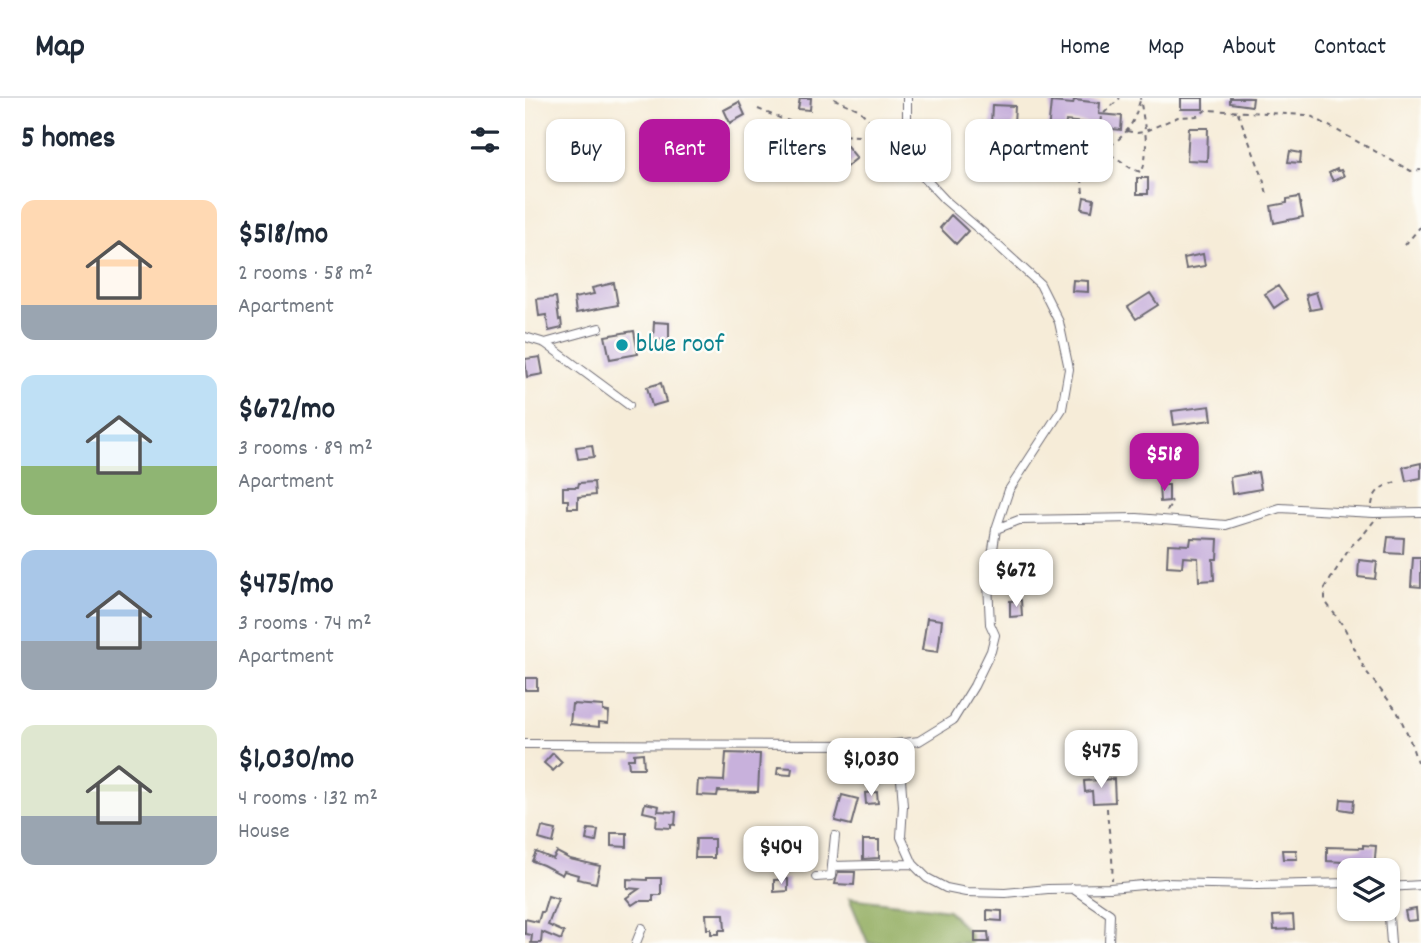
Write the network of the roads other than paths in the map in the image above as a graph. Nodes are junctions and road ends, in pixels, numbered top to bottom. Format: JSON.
{"nodes":[{"id":1,"x":908,"y":99,"type":"edge"},
{"id":2,"x":599,"y":328,"type":"dead end"},
{"id":3,"x":525,"y":337,"type":"edge"},
{"id":4,"x":545,"y":343,"type":"junction"},
{"id":5,"x":629,"y":405,"type":"dead end"},
{"id":6,"x":1421,"y":512,"type":"edge"},
{"id":7,"x":996,"y":529,"type":"junction"},
{"id":8,"x":525,"y":744,"type":"edge"},
{"id":9,"x":888,"y":745,"type":"junction"},
{"id":10,"x":835,"y":836,"type":"dead end"},
{"id":11,"x":913,"y":864,"type":"junction"},
{"id":12,"x":832,"y":866,"type":"junction"},
{"id":13,"x":816,"y":877,"type":"dead end"},
{"id":14,"x":1337,"y":883,"type":"edge"},
{"id":15,"x":1421,"y":885,"type":"edge"},
{"id":16,"x":1400,"y":886,"type":"edge"},
{"id":17,"x":1072,"y":888,"type":"junction"},
{"id":18,"x":1389,"y":921,"type":"edge"},
{"id":19,"x":642,"y":928,"type":"dead end"},
{"id":20,"x":636,"y":943,"type":"edge"},
{"id":21,"x":1109,"y":943,"type":"edge"},
{"id":22,"x":1391,"y":943,"type":"edge"}],
"edges":[{"from":1,"to":7,"type":"street"},
{"from":2,"to":4,"type":"street"},
{"from":3,"to":4,"type":"street"},
{"from":4,"to":5,"type":"street"},
{"from":6,"to":7,"type":"street"},
{"from":7,"to":9,"type":"street"},
{"from":8,"to":9,"type":"street"},
{"from":9,"to":11,"type":"street"},
{"from":10,"to":12,"type":"street"},
{"from":11,"to":12,"type":"street"},
{"from":11,"to":17,"type":"street"},
{"from":12,"to":13,"type":"street"},
{"from":14,"to":17,"type":"street"},
{"from":15,"to":16,"type":"street"},
{"from":17,"to":21,"type":"street"},
{"from":18,"to":22,"type":"street"},
{"from":19,"to":20,"type":"street"}]}
